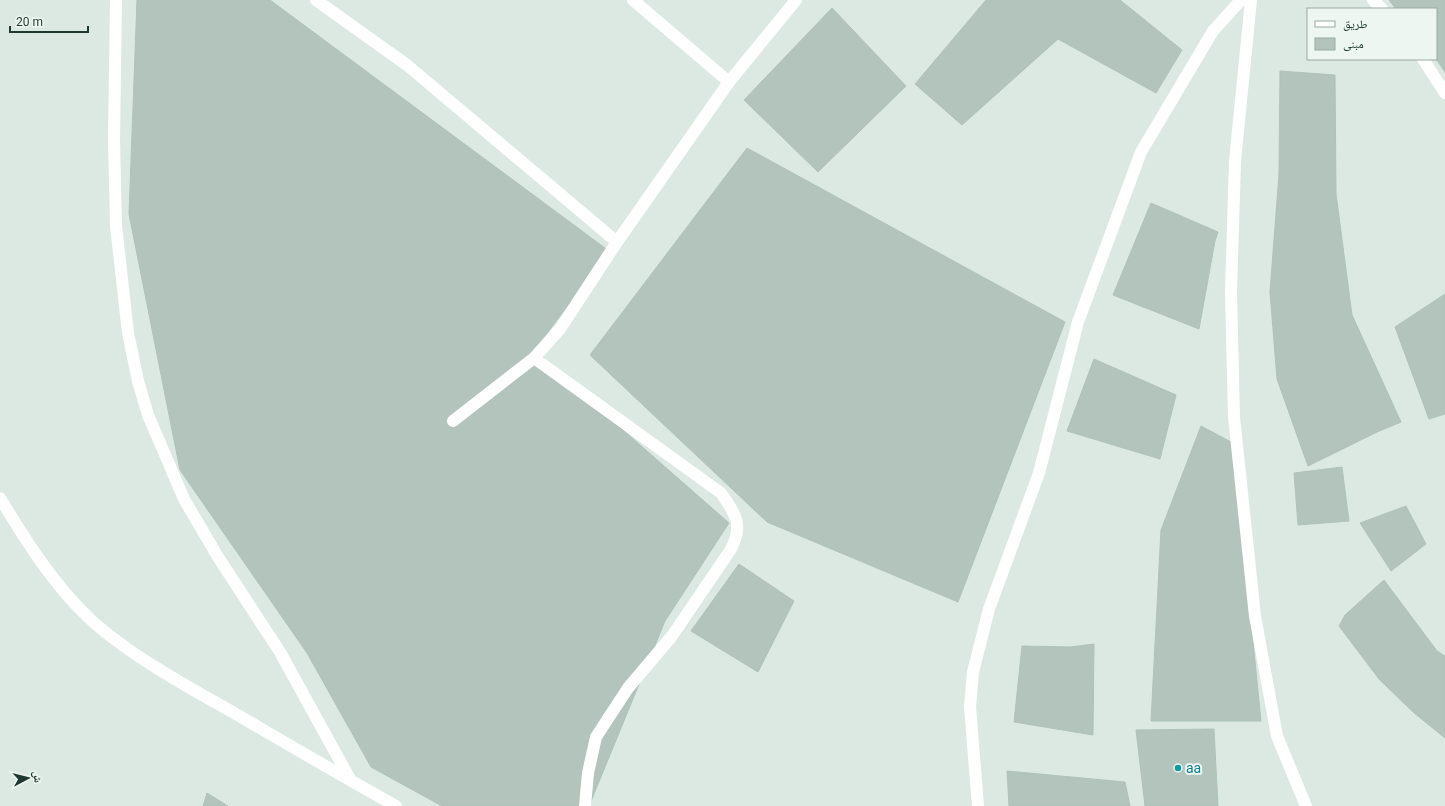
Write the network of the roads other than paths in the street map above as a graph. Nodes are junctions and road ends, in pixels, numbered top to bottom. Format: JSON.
{"nodes":[{"id":1,"x":116,"y":0,"type":"edge"},
{"id":2,"x":316,"y":0,"type":"edge"},
{"id":3,"x":633,"y":0,"type":"edge"},
{"id":4,"x":796,"y":0,"type":"edge"},
{"id":5,"x":1240,"y":0,"type":"edge"},
{"id":6,"x":1251,"y":0,"type":"edge"},
{"id":7,"x":1373,"y":0,"type":"edge"},
{"id":8,"x":1381,"y":8,"type":"edge"},
{"id":9,"x":1424,"y":60,"type":"edge"},
{"id":10,"x":730,"y":82,"type":"junction"},
{"id":11,"x":1445,"y":93,"type":"edge"},
{"id":12,"x":618,"y":242,"type":"junction"},
{"id":13,"x":534,"y":358,"type":"junction"},
{"id":14,"x":452,"y":421,"type":"dead end"},
{"id":15,"x":0,"y":498,"type":"edge"},
{"id":16,"x":351,"y":781,"type":"junction"},
{"id":17,"x":396,"y":806,"type":"edge"},
{"id":18,"x":585,"y":806,"type":"edge"},
{"id":19,"x":978,"y":806,"type":"edge"},
{"id":20,"x":1306,"y":806,"type":"edge"}],
"edges":[{"from":1,"to":16,"type":"street"},
{"from":2,"to":12,"type":"street"},
{"from":3,"to":10,"type":"street"},
{"from":4,"to":10,"type":"street"},
{"from":5,"to":19,"type":"street"},
{"from":6,"to":20,"type":"street"},
{"from":7,"to":8,"type":"street"},
{"from":9,"to":11,"type":"street"},
{"from":10,"to":12,"type":"street"},
{"from":12,"to":13,"type":"street"},
{"from":13,"to":14,"type":"street"},
{"from":13,"to":18,"type":"street"},
{"from":15,"to":16,"type":"street"},
{"from":16,"to":17,"type":"street"}]}
